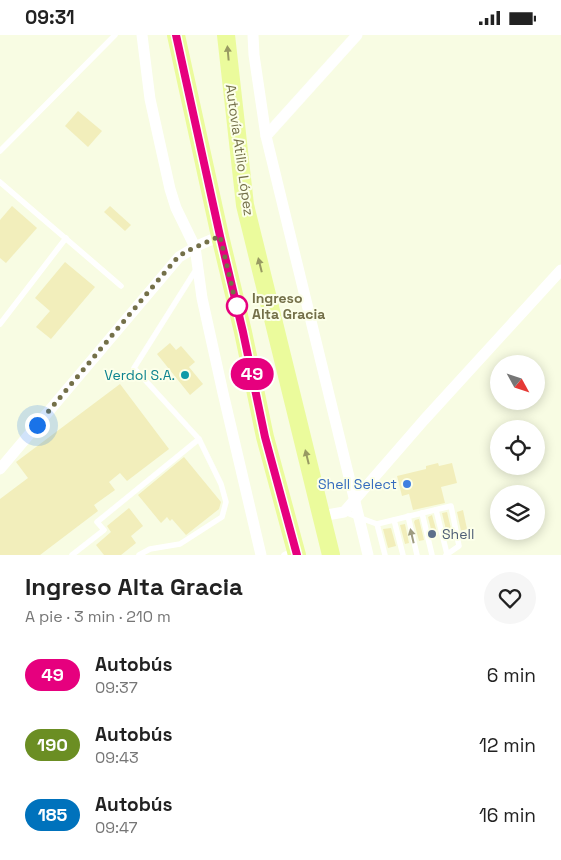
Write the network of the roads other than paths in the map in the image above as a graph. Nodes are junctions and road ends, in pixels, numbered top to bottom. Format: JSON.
{"nodes":[{"id":1,"x":115,"y":35,"type":"edge"},
{"id":2,"x":142,"y":35,"type":"edge"},
{"id":3,"x":176,"y":35,"type":"edge"},
{"id":4,"x":226,"y":35,"type":"edge"},
{"id":5,"x":253,"y":35,"type":"edge"},
{"id":6,"x":357,"y":35,"type":"edge"},
{"id":7,"x":266,"y":136,"type":"junction"},
{"id":8,"x":0,"y":151,"type":"edge"},
{"id":9,"x":1,"y":185,"type":"edge"},
{"id":10,"x":220,"y":236,"type":"junction"},
{"id":11,"x":66,"y":238,"type":"junction"},
{"id":12,"x":196,"y":247,"type":"junction"},
{"id":13,"x":198,"y":266,"type":"junction"},
{"id":14,"x":561,"y":270,"type":"edge"},
{"id":15,"x":121,"y":286,"type":"dead end"},
{"id":16,"x":0,"y":324,"type":"edge"},
{"id":17,"x":199,"y":439,"type":"junction"},
{"id":18,"x":0,"y":469,"type":"edge"},
{"id":19,"x":355,"y":499,"type":"junction"},
{"id":20,"x":436,"y":510,"type":"junction"},
{"id":21,"x":344,"y":512,"type":"junction"},
{"id":22,"x":422,"y":513,"type":"junction"},
{"id":23,"x":321,"y":516,"type":"junction"},
{"id":24,"x":359,"y":517,"type":"junction"},
{"id":25,"x":408,"y":517,"type":"junction"},
{"id":26,"x":394,"y":520,"type":"junction"},
{"id":27,"x":377,"y":524,"type":"junction"},
{"id":28,"x":292,"y":553,"type":"edge"},
{"id":29,"x":72,"y":555,"type":"edge"},
{"id":30,"x":139,"y":555,"type":"edge"},
{"id":31,"x":262,"y":555,"type":"edge"},
{"id":32,"x":331,"y":555,"type":"edge"},
{"id":33,"x":368,"y":555,"type":"edge"},
{"id":34,"x":385,"y":555,"type":"edge"},
{"id":35,"x":403,"y":555,"type":"edge"},
{"id":36,"x":417,"y":555,"type":"edge"},
{"id":37,"x":432,"y":555,"type":"edge"},
{"id":38,"x":447,"y":555,"type":"edge"}],
"edges":[{"from":1,"to":8,"type":"lane"},
{"from":2,"to":12,"type":"street"},
{"from":3,"to":10,"type":"main road"},
{"from":23,"to":4,"type":"main road","name":"Autovía Atilio López","one_way":true},
{"from":5,"to":7,"type":"street"},
{"from":6,"to":7,"type":"street"},
{"from":7,"to":19,"type":"street"},
{"from":9,"to":11,"type":"lane"},
{"from":10,"to":12,"type":"street"},
{"from":10,"to":28,"type":"main road"},
{"from":11,"to":15,"type":"lane"},
{"from":11,"to":16,"type":"lane"},
{"from":12,"to":13,"type":"street"},
{"from":12,"to":18,"type":"street"},
{"from":13,"to":17,"type":"lane"},
{"from":13,"to":31,"type":"street"},
{"from":14,"to":19,"type":"street"},
{"from":17,"to":29,"type":"lane"},
{"from":17,"to":30,"type":"lane"},
{"from":19,"to":21,"type":"street"},
{"from":19,"to":24,"type":"street"},
{"from":20,"to":22,"type":"lane"},
{"from":20,"to":38,"type":"lane"},
{"from":20,"to":38,"type":"lane"},
{"from":21,"to":23,"type":"street"},
{"from":21,"to":24,"type":"lane"},
{"from":22,"to":25,"type":"lane"},
{"from":22,"to":37,"type":"lane"},
{"from":23,"to":32,"type":"main road","name":"Autovía Atilio López"},
{"from":24,"to":27,"type":"lane"},
{"from":24,"to":33,"type":"street"},
{"from":25,"to":26,"type":"lane"},
{"from":36,"to":25,"type":"lane","one_way":true},
{"from":26,"to":27,"type":"lane"},
{"from":26,"to":35,"type":"lane"},
{"from":27,"to":34,"type":"lane"}]}
